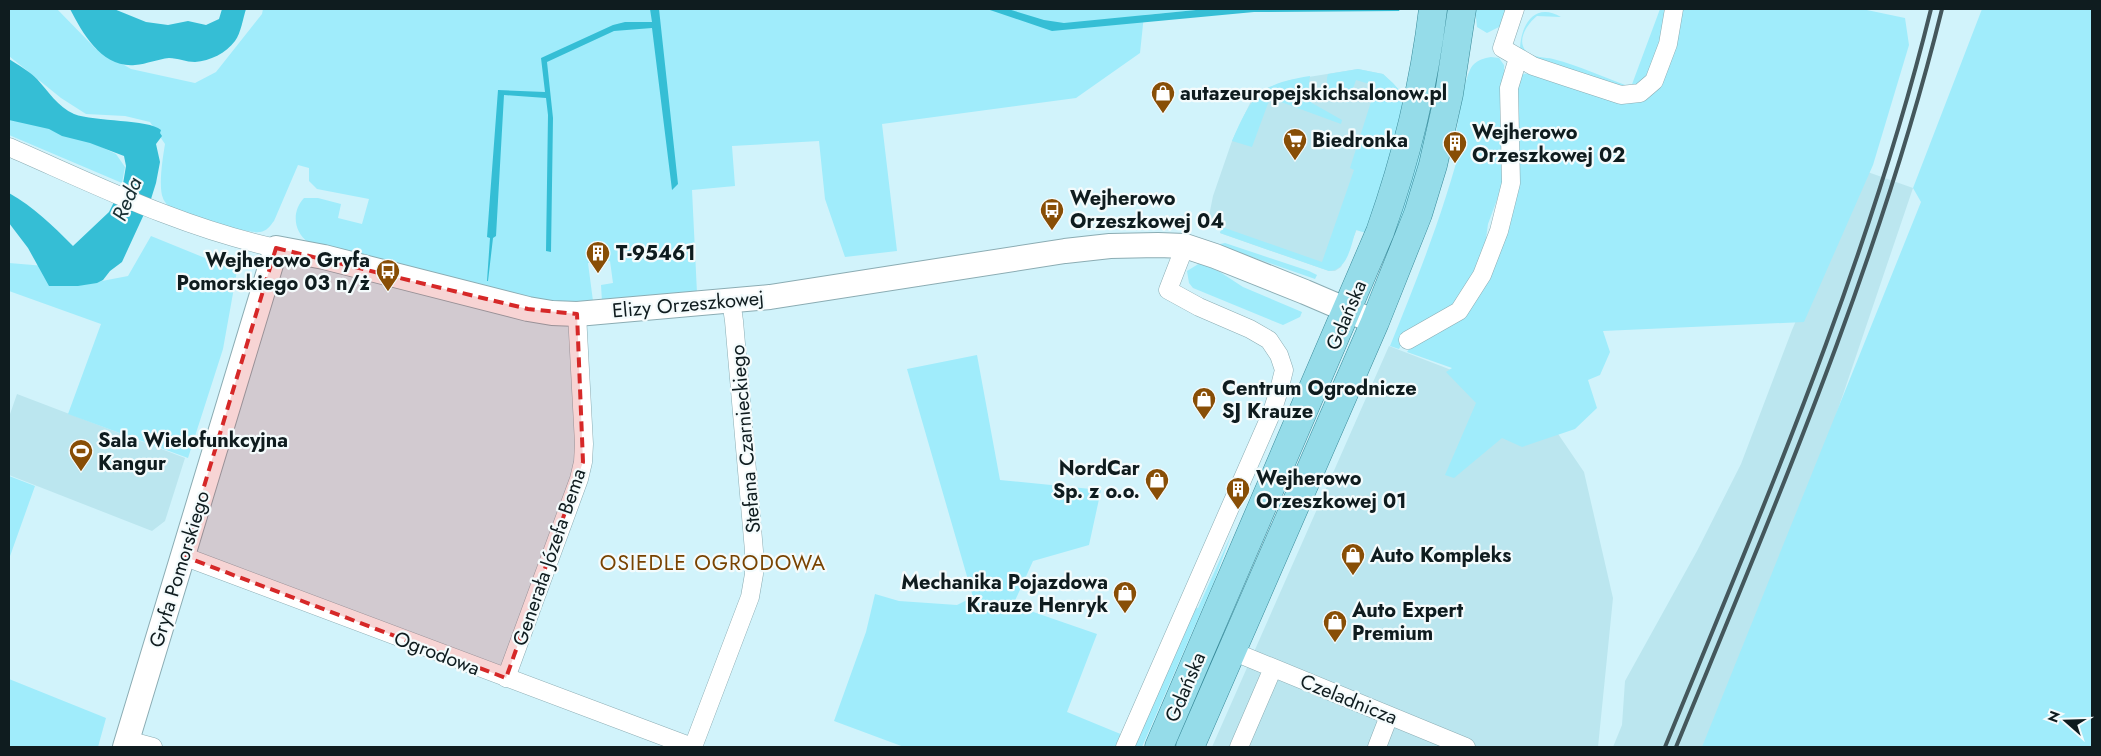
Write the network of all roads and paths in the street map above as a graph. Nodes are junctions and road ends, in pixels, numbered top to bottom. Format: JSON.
{"nodes":[{"id":1,"x":1433,"y":9,"type":"edge"},
{"id":2,"x":1515,"y":9,"type":"edge"},
{"id":3,"x":1674,"y":9,"type":"edge"},
{"id":4,"x":1461,"y":16,"type":"edge"},
{"id":5,"x":1518,"y":58,"type":"junction"},
{"id":6,"x":9,"y":147,"type":"edge"},
{"id":7,"x":1185,"y":246,"type":"junction"},
{"id":8,"x":276,"y":248,"type":"junction"},
{"id":9,"x":731,"y":300,"type":"junction"},
{"id":10,"x":1348,"y":310,"type":"junction"},
{"id":11,"x":577,"y":314,"type":"junction"},
{"id":12,"x":1375,"y":322,"type":"junction"},
{"id":13,"x":1408,"y":340,"type":"dead end"},
{"id":14,"x":183,"y":556,"type":"junction"},
{"id":15,"x":1232,"y":651,"type":"junction"},
{"id":16,"x":1273,"y":668,"type":"junction"},
{"id":17,"x":506,"y":678,"type":"junction"},
{"id":18,"x":1389,"y":716,"type":"junction"},
{"id":19,"x":126,"y":743,"type":"edge"},
{"id":20,"x":153,"y":747,"type":"edge"},
{"id":21,"x":692,"y":747,"type":"edge"},
{"id":22,"x":1125,"y":747,"type":"edge"},
{"id":23,"x":1159,"y":747,"type":"edge"},
{"id":24,"x":1190,"y":747,"type":"edge"},
{"id":25,"x":1239,"y":747,"type":"edge"},
{"id":26,"x":1377,"y":747,"type":"edge"},
{"id":27,"x":1466,"y":747,"type":"edge"}],
"edges":[{"from":1,"to":10,"type":"main road","name":"Gdańska"},
{"from":2,"to":5,"type":"street"},
{"from":3,"to":5,"type":"street"},
{"from":4,"to":12,"type":"main road","name":"Gdańska"},
{"from":5,"to":13,"type":"street"},
{"from":6,"to":8,"type":"street","name":"Elizy Orzeszkowej"},
{"from":7,"to":9,"type":"street","name":"Elizy Orzeszkowej"},
{"from":7,"to":10,"type":"street","name":"Elizy Orzeszkowej"},
{"from":7,"to":22,"type":"street"},
{"from":8,"to":11,"type":"street","name":"Elizy Orzeszkowej"},
{"from":8,"to":14,"type":"street","name":"Gryfa Pomorskiego"},
{"from":9,"to":11,"type":"street","name":"Elizy Orzeszkowej"},
{"from":9,"to":21,"type":"street","name":"Stefana Czarnieckiego"},
{"from":10,"to":12,"type":"street","name":"Elizy Orzeszkowej"},
{"from":10,"to":23,"type":"main road","name":"Gdańska"},
{"from":11,"to":17,"type":"street","name":"Generała Józefa Bema"},
{"from":12,"to":15,"type":"main road","name":"Gdańska"},
{"from":14,"to":17,"type":"street","name":"Ogrodowa"},
{"from":14,"to":19,"type":"street","name":"Gryfa Pomorskiego"},
{"from":15,"to":16,"type":"street","name":"Czeladnicza"},
{"from":15,"to":24,"type":"main road","name":"Gdańska"},
{"from":16,"to":18,"type":"street","name":"Czeladnicza"},
{"from":16,"to":25,"type":"street"},
{"from":17,"to":21,"type":"street","name":"Ogrodowa"},
{"from":18,"to":26,"type":"street"},
{"from":18,"to":27,"type":"street","name":"Czeladnicza"},
{"from":19,"to":20,"type":"street"}]}
